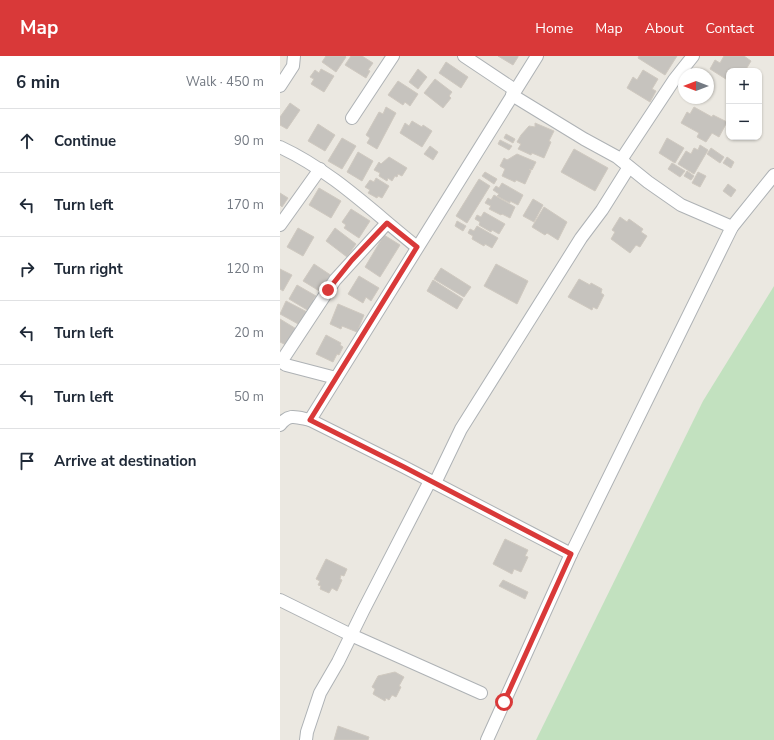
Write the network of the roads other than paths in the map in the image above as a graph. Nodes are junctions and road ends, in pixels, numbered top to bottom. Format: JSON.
{"nodes":[{"id":1,"x":294,"y":56,"type":"edge"},
{"id":2,"x":393,"y":56,"type":"edge"},
{"id":3,"x":464,"y":56,"type":"edge"},
{"id":4,"x":537,"y":56,"type":"edge"},
{"id":5,"x":693,"y":56,"type":"edge"},
{"id":6,"x":280,"y":86,"type":"edge"},
{"id":7,"x":514,"y":93,"type":"junction"},
{"id":8,"x":352,"y":118,"type":"dead end"},
{"id":9,"x":280,"y":147,"type":"edge"},
{"id":10,"x":625,"y":164,"type":"junction"},
{"id":11,"x":320,"y":169,"type":"junction"},
{"id":12,"x":774,"y":175,"type":"edge"},
{"id":13,"x":387,"y":223,"type":"junction"},
{"id":14,"x":280,"y":225,"type":"edge"},
{"id":15,"x":732,"y":226,"type":"junction"},
{"id":16,"x":417,"y":247,"type":"junction"},
{"id":17,"x":281,"y":362,"type":"edge"},
{"id":18,"x":336,"y":378,"type":"junction"},
{"id":19,"x":310,"y":420,"type":"junction"},
{"id":20,"x":280,"y":425,"type":"edge"},
{"id":21,"x":432,"y":482,"type":"junction"},
{"id":22,"x":571,"y":554,"type":"junction"},
{"id":23,"x":280,"y":600,"type":"edge"},
{"id":24,"x":351,"y":635,"type":"junction"},
{"id":25,"x":481,"y":693,"type":"dead end"},
{"id":26,"x":306,"y":740,"type":"edge"},
{"id":27,"x":487,"y":740,"type":"edge"}],
"edges":[{"from":1,"to":6,"type":"street"},
{"from":2,"to":8,"type":"street"},
{"from":3,"to":7,"type":"street"},
{"from":4,"to":7,"type":"street"},
{"from":5,"to":10,"type":"street"},
{"from":7,"to":10,"type":"street"},
{"from":7,"to":16,"type":"street"},
{"from":9,"to":11,"type":"street"},
{"from":10,"to":15,"type":"street"},
{"from":10,"to":21,"type":"street"},
{"from":11,"to":13,"type":"street"},
{"from":11,"to":14,"type":"street"},
{"from":12,"to":15,"type":"street"},
{"from":13,"to":16,"type":"street"},
{"from":13,"to":17,"type":"street"},
{"from":15,"to":22,"type":"street"},
{"from":16,"to":18,"type":"street"},
{"from":17,"to":18,"type":"street"},
{"from":18,"to":19,"type":"street"},
{"from":19,"to":20,"type":"street"},
{"from":19,"to":21,"type":"street"},
{"from":21,"to":22,"type":"street"},
{"from":21,"to":24,"type":"street"},
{"from":22,"to":27,"type":"street"},
{"from":23,"to":24,"type":"street"},
{"from":24,"to":25,"type":"street"},
{"from":24,"to":26,"type":"street"}]}
